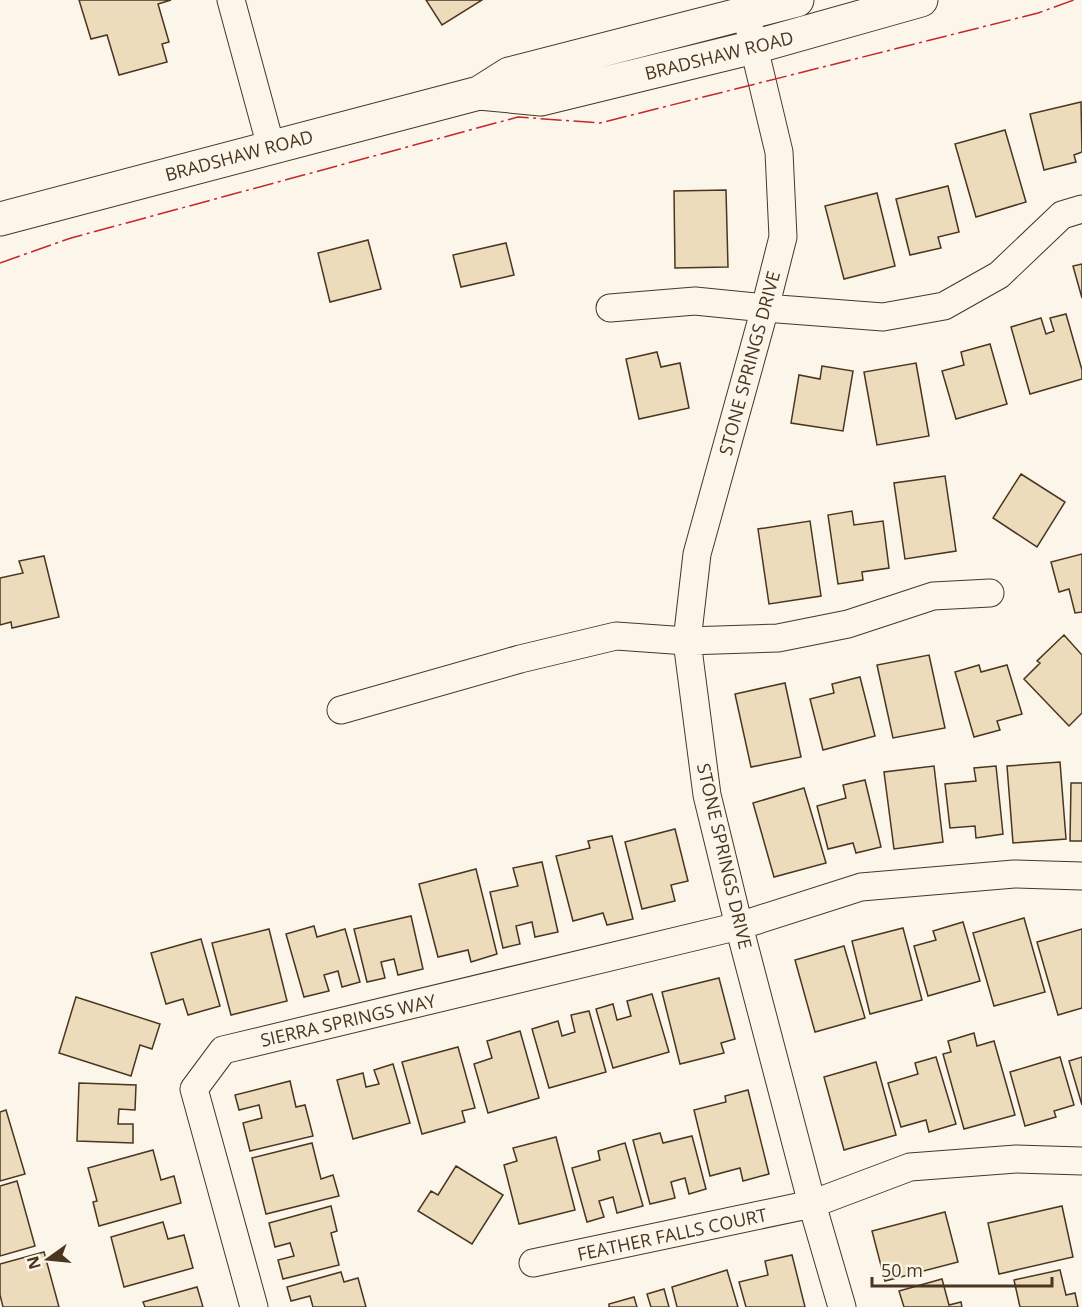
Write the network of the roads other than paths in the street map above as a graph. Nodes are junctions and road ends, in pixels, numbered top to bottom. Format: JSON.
{"nodes":[{"id":1,"x":231,"y":0,"type":"edge"},
{"id":2,"x":797,"y":0,"type":"edge"},
{"id":3,"x":921,"y":0,"type":"edge"},
{"id":4,"x":741,"y":5,"type":"edge"},
{"id":5,"x":754,"y":47,"type":"junction"},
{"id":6,"x":479,"y":93,"type":"junction"},
{"id":7,"x":271,"y":147,"type":"junction"},
{"id":8,"x":1082,"y":209,"type":"edge"},
{"id":9,"x":0,"y":219,"type":"edge"},
{"id":10,"x":610,"y":308,"type":"dead end"},
{"id":11,"x":765,"y":308,"type":"junction"},
{"id":12,"x":990,"y":593,"type":"dead end"},
{"id":13,"x":687,"y":641,"type":"junction"},
{"id":14,"x":341,"y":710,"type":"dead end"},
{"id":15,"x":1082,"y":876,"type":"edge"},
{"id":16,"x":740,"y":926,"type":"junction"},
{"id":17,"x":1082,"y":1161,"type":"edge"},
{"id":18,"x":812,"y":1204,"type":"junction"},
{"id":19,"x":532,"y":1263,"type":"dead end"},
{"id":20,"x":254,"y":1307,"type":"edge"},
{"id":21,"x":842,"y":1307,"type":"edge"}],
"edges":[{"from":1,"to":7,"type":"street"},
{"from":2,"to":4,"type":"main road","name":"BRADSHAW ROAD"},
{"from":3,"to":5,"type":"main road","name":"BRADSHAW ROAD"},
{"from":4,"to":5,"type":"street","name":"STONE SPRINGS DRIVE"},
{"from":4,"to":6,"type":"main road","name":"BRADSHAW ROAD"},
{"from":5,"to":6,"type":"main road","name":"BRADSHAW ROAD"},
{"from":5,"to":11,"type":"street","name":"STONE SPRINGS DRIVE"},
{"from":6,"to":7,"type":"main road","name":"BRADSHAW ROAD"},
{"from":7,"to":9,"type":"main road","name":"BRADSHAW ROAD"},
{"from":8,"to":11,"type":"street"},
{"from":10,"to":11,"type":"street"},
{"from":11,"to":13,"type":"street","name":"STONE SPRINGS DRIVE"},
{"from":12,"to":13,"type":"street"},
{"from":13,"to":14,"type":"street"},
{"from":13,"to":16,"type":"street","name":"STONE SPRINGS DRIVE"},
{"from":15,"to":16,"type":"street"},
{"from":16,"to":18,"type":"street","name":"STONE SPRINGS DRIVE"},
{"from":16,"to":20,"type":"street","name":"SIERRA SPRINGS WAY"},
{"from":17,"to":18,"type":"street","name":"FEATHER FALLS COURT"},
{"from":18,"to":19,"type":"street","name":"FEATHER FALLS COURT"},
{"from":18,"to":21,"type":"street","name":"STONE SPRINGS DRIVE"}]}
